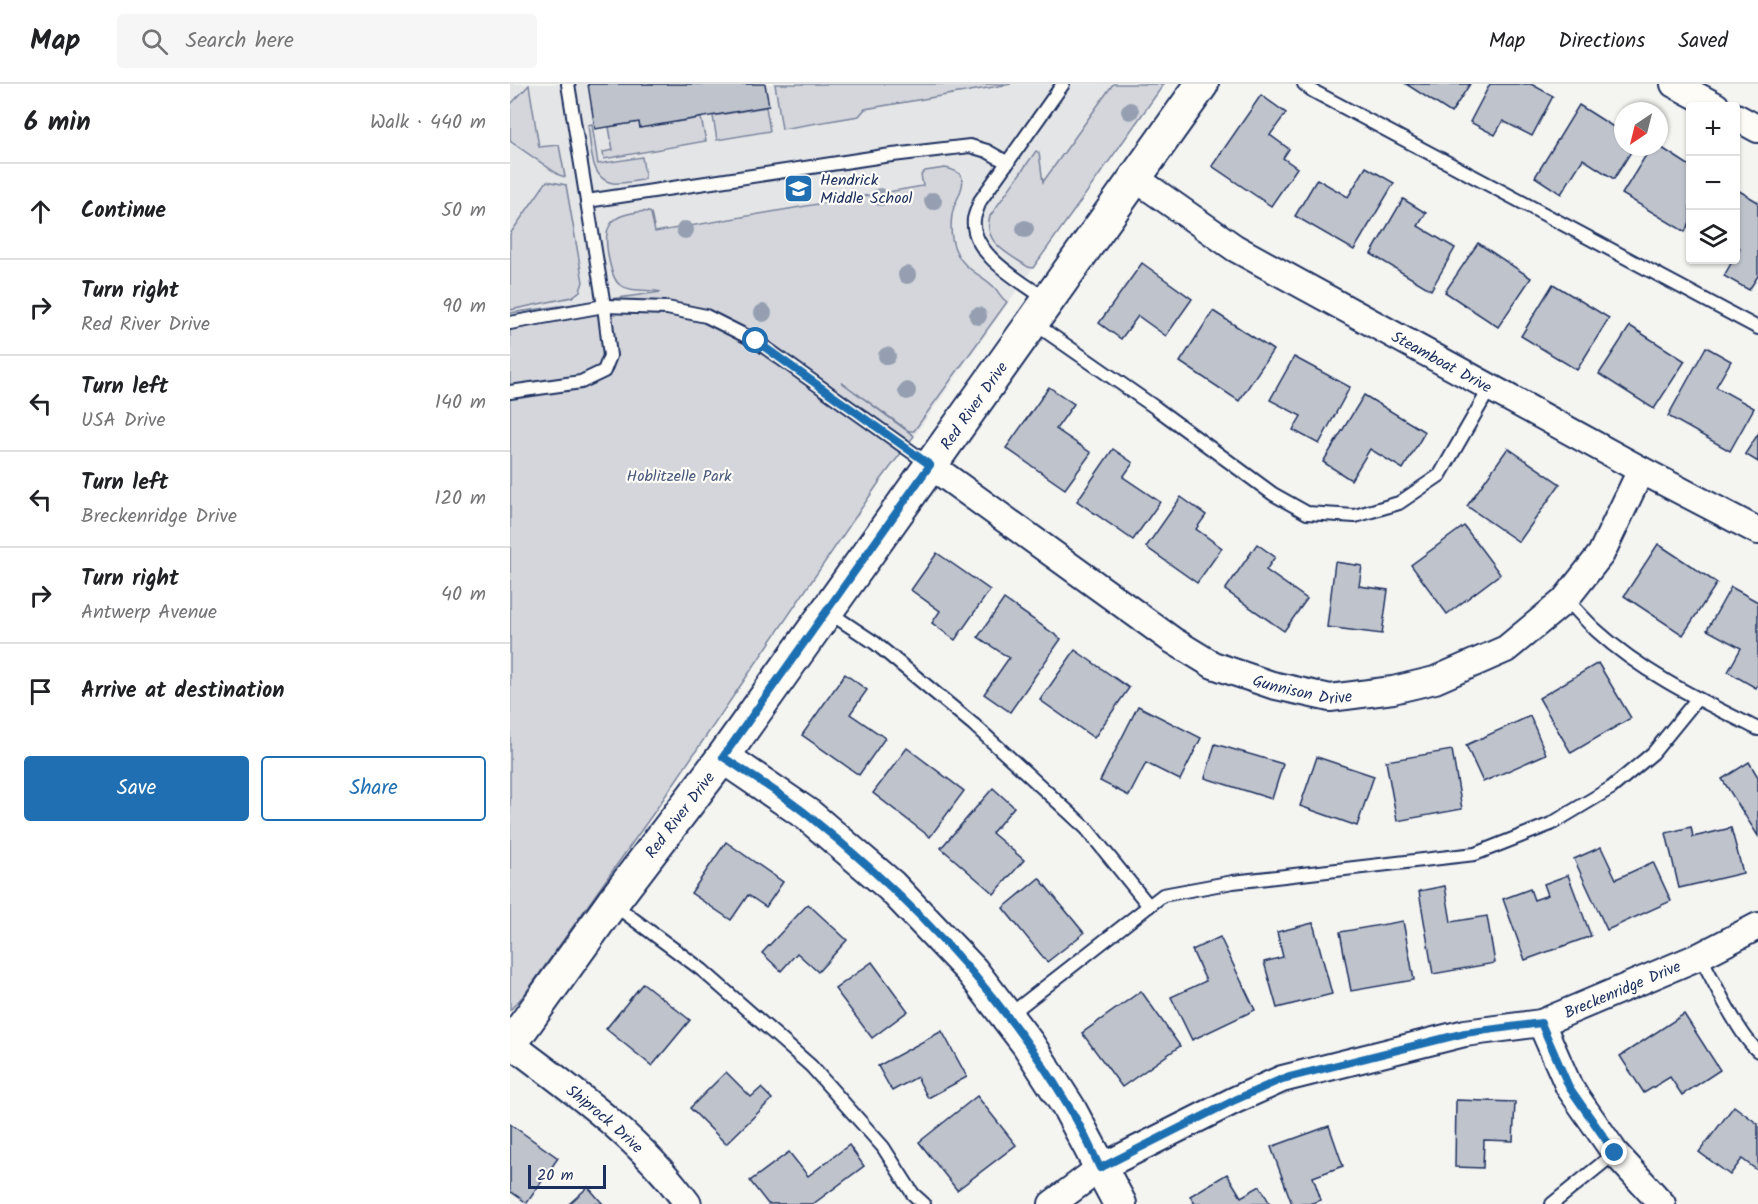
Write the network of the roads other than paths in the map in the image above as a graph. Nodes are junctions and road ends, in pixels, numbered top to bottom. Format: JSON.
{"nodes":[{"id":1,"x":568,"y":84,"type":"edge"},
{"id":2,"x":1064,"y":84,"type":"edge"},
{"id":3,"x":1202,"y":84,"type":"edge"},
{"id":4,"x":1304,"y":84,"type":"edge"},
{"id":5,"x":1674,"y":84,"type":"edge"},
{"id":6,"x":1708,"y":102,"type":"edge"},
{"id":7,"x":1740,"y":119,"type":"edge"},
{"id":8,"x":1758,"y":129,"type":"edge"},
{"id":9,"x":1008,"y":163,"type":"junction"},
{"id":10,"x":1135,"y":178,"type":"junction"},
{"id":11,"x":587,"y":201,"type":"junction"},
{"id":12,"x":604,"y":306,"type":"junction"},
{"id":13,"x":1040,"y":310,"type":"junction"},
{"id":14,"x":510,"y":323,"type":"edge"},
{"id":15,"x":1758,"y":328,"type":"edge"},
{"id":16,"x":1490,"y":388,"type":"junction"},
{"id":17,"x":510,"y":392,"type":"edge"},
{"id":18,"x":930,"y":465,"type":"junction"},
{"id":19,"x":1641,"y":470,"type":"junction"},
{"id":20,"x":1758,"y":531,"type":"edge"},
{"id":21,"x":1565,"y":598,"type":"junction"},
{"id":22,"x":827,"y":611,"type":"junction"},
{"id":23,"x":1698,"y":699,"type":"junction"},
{"id":24,"x":1758,"y":729,"type":"edge"},
{"id":25,"x":723,"y":757,"type":"junction"},
{"id":26,"x":612,"y":903,"type":"junction"},
{"id":27,"x":1149,"y":906,"type":"junction"},
{"id":28,"x":1758,"y":926,"type":"edge"},
{"id":29,"x":1700,"y":956,"type":"junction"},
{"id":30,"x":1007,"y":1017,"type":"junction"},
{"id":31,"x":1541,"y":1023,"type":"junction"},
{"id":32,"x":510,"y":1044,"type":"edge"},
{"id":33,"x":1758,"y":1052,"type":"edge"},
{"id":34,"x":1615,"y":1153,"type":"junction"},
{"id":35,"x":1100,"y":1168,"type":"junction"},
{"id":36,"x":688,"y":1204,"type":"edge"},
{"id":37,"x":924,"y":1204,"type":"edge"},
{"id":38,"x":1052,"y":1204,"type":"edge"},
{"id":39,"x":1120,"y":1204,"type":"edge"},
{"id":40,"x":1552,"y":1204,"type":"edge"},
{"id":41,"x":1662,"y":1204,"type":"edge"}],
"edges":[{"from":1,"to":11,"type":"lane"},
{"from":2,"to":9,"type":"lane"},
{"from":3,"to":10,"type":"street","name":"Red River Drive"},
{"from":4,"to":15,"type":"lane"},
{"from":5,"to":6,"type":"street"},
{"from":7,"to":8,"type":"street"},
{"from":9,"to":11,"type":"lane"},
{"from":9,"to":13,"type":"lane"},
{"from":10,"to":13,"type":"street","name":"Red River Drive"},
{"from":10,"to":16,"type":"street","name":"Steamboat Drive"},
{"from":11,"to":12,"type":"lane"},
{"from":12,"to":14,"type":"lane"},
{"from":12,"to":17,"type":"lane"},
{"from":12,"to":18,"type":"lane"},
{"from":13,"to":16,"type":"lane"},
{"from":13,"to":18,"type":"street","name":"Red River Drive"},
{"from":16,"to":19,"type":"street","name":"Steamboat Drive"},
{"from":18,"to":21,"type":"street","name":"Gunnison Drive"},
{"from":18,"to":22,"type":"street","name":"Red River Drive"},
{"from":19,"to":20,"type":"street","name":"Steamboat Drive"},
{"from":19,"to":21,"type":"street","name":"Gunnison Drive"},
{"from":21,"to":23,"type":"lane"},
{"from":22,"to":25,"type":"street","name":"Red River Drive"},
{"from":22,"to":27,"type":"lane"},
{"from":23,"to":24,"type":"lane"},
{"from":23,"to":27,"type":"lane"},
{"from":25,"to":26,"type":"street","name":"Red River Drive"},
{"from":25,"to":30,"type":"street"},
{"from":26,"to":32,"type":"street","name":"Red River Drive"},
{"from":26,"to":37,"type":"lane"},
{"from":27,"to":30,"type":"lane"},
{"from":28,"to":29,"type":"street","name":"Breckenridge Drive"},
{"from":29,"to":31,"type":"street","name":"Breckenridge Drive"},
{"from":29,"to":33,"type":"lane"},
{"from":30,"to":35,"type":"street"},
{"from":31,"to":34,"type":"street"},
{"from":31,"to":35,"type":"street","name":"Breckenridge Drive"},
{"from":32,"to":36,"type":"street","name":"Shiprock Drive"},
{"from":34,"to":40,"type":"lane"},
{"from":34,"to":41,"type":"street"},
{"from":35,"to":38,"type":"street","name":"Breckenridge Drive"},
{"from":35,"to":39,"type":"street"}]}
